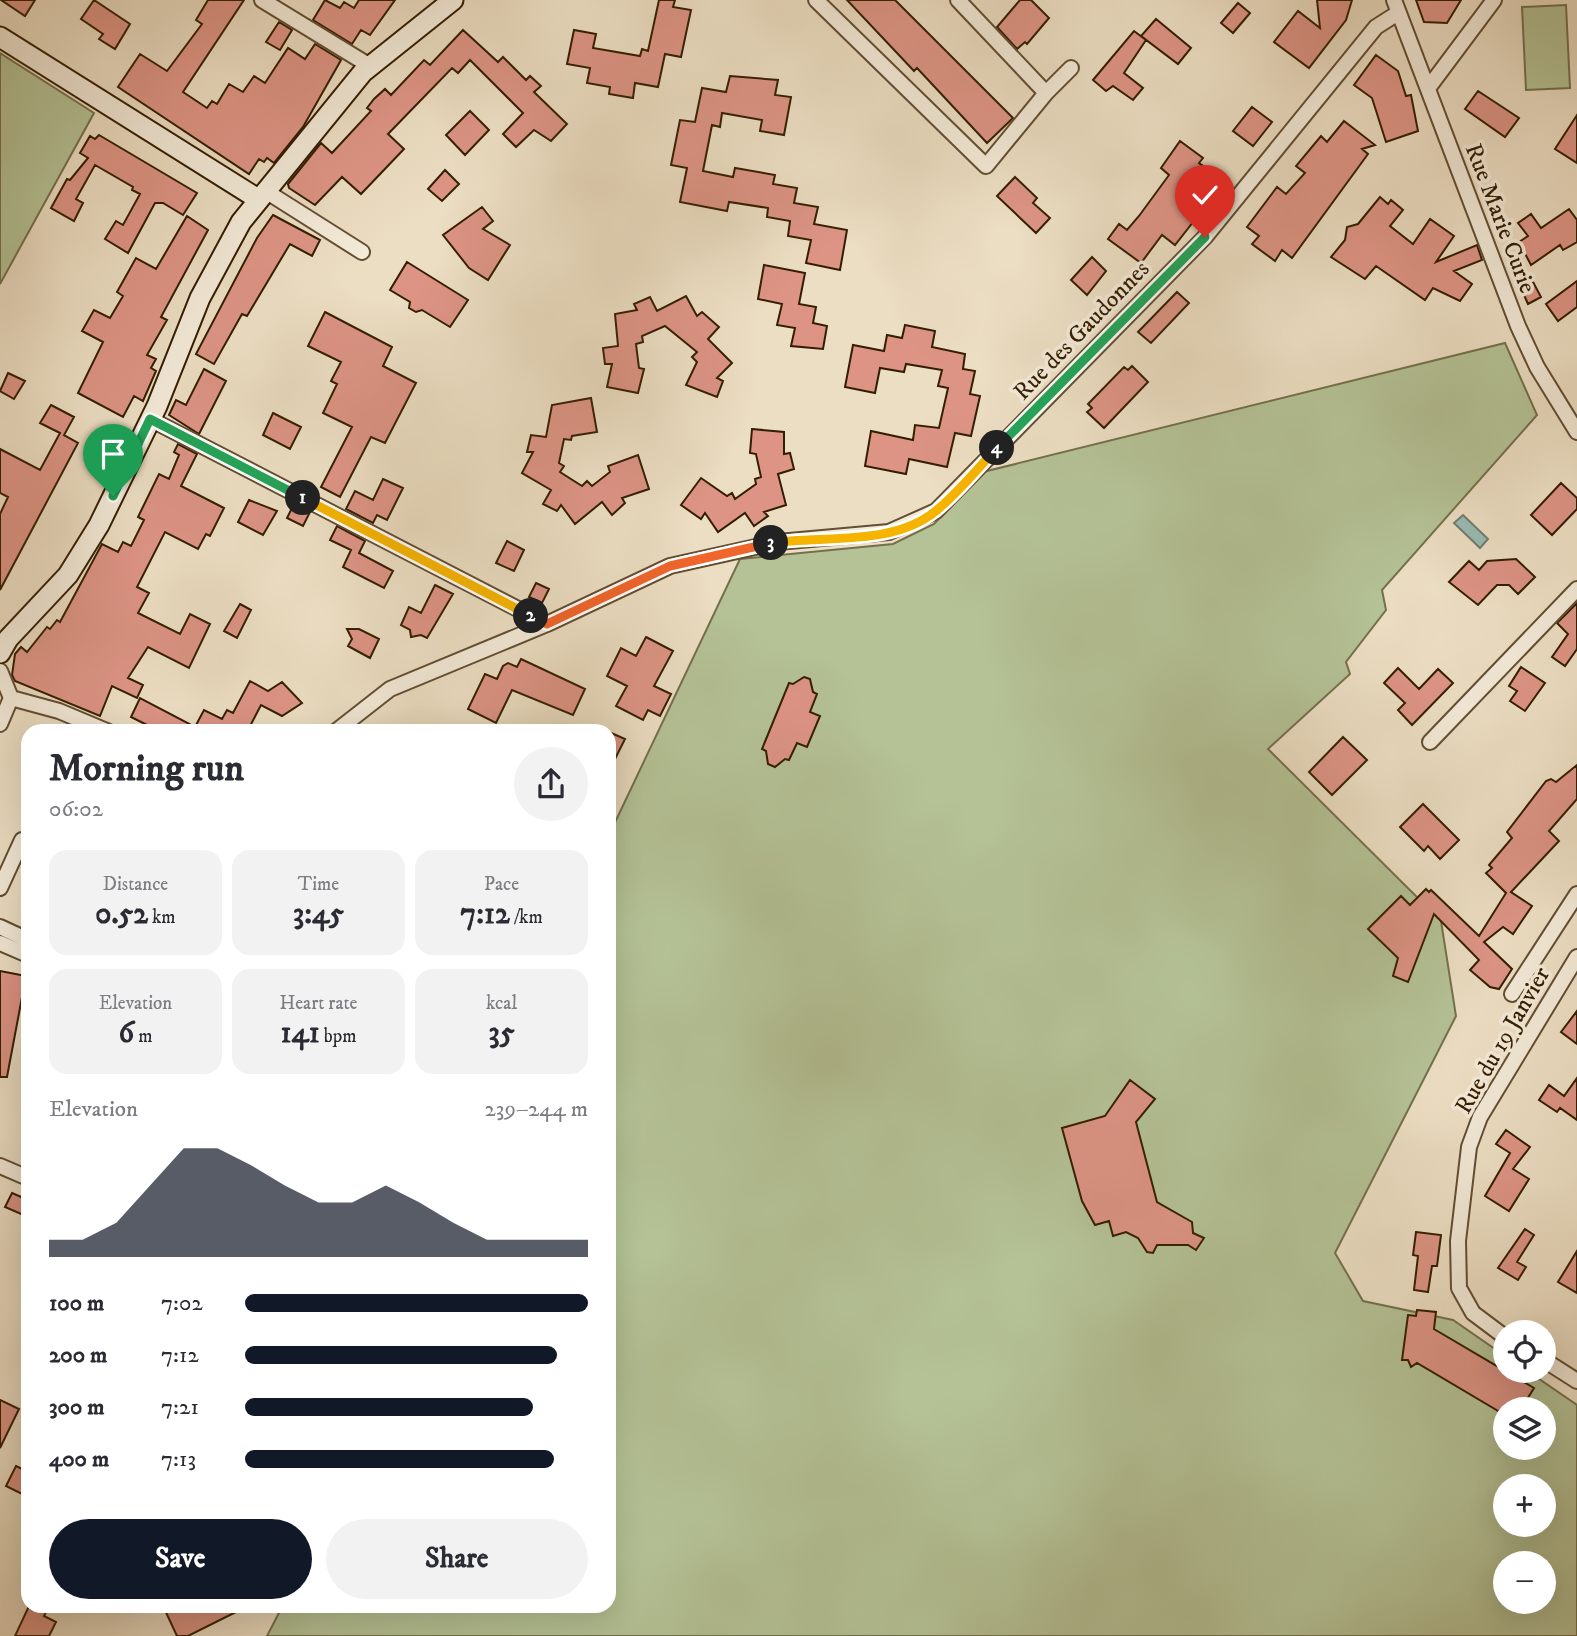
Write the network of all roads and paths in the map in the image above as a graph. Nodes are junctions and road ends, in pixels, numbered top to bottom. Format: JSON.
{"nodes":[{"id":1,"x":262,"y":0,"type":"edge"},
{"id":2,"x":453,"y":0,"type":"edge"},
{"id":3,"x":816,"y":0,"type":"edge"},
{"id":4,"x":958,"y":0,"type":"edge"},
{"id":5,"x":1494,"y":0,"type":"edge"},
{"id":6,"x":1396,"y":7,"type":"edge"},
{"id":7,"x":0,"y":37,"type":"edge"},
{"id":8,"x":370,"y":66,"type":"junction"},
{"id":9,"x":1071,"y":68,"type":"dead end"},
{"id":10,"x":1429,"y":87,"type":"junction"},
{"id":11,"x":1046,"y":93,"type":"junction"},
{"id":12,"x":261,"y":194,"type":"junction"},
{"id":13,"x":362,"y":252,"type":"dead end"},
{"id":14,"x":150,"y":419,"type":"junction"},
{"id":15,"x":1577,"y":432,"type":"edge"},
{"id":16,"x":1577,"y":589,"type":"edge"},
{"id":17,"x":547,"y":624,"type":"junction"},
{"id":18,"x":4,"y":646,"type":"edge"},
{"id":19,"x":0,"y":671,"type":"edge"},
{"id":20,"x":11,"y":698,"type":"junction"},
{"id":21,"x":0,"y":724,"type":"edge"},
{"id":22,"x":90,"y":724,"type":"edge"},
{"id":23,"x":345,"y":724,"type":"edge"},
{"id":24,"x":1430,"y":742,"type":"dead end"},
{"id":25,"x":21,"y":842,"type":"edge"},
{"id":26,"x":0,"y":888,"type":"edge"},
{"id":27,"x":1577,"y":894,"type":"edge"},
{"id":28,"x":0,"y":927,"type":"edge"},
{"id":29,"x":21,"y":937,"type":"edge"},
{"id":30,"x":0,"y":943,"type":"edge"},
{"id":31,"x":21,"y":952,"type":"edge"},
{"id":32,"x":1577,"y":957,"type":"edge"},
{"id":33,"x":1512,"y":994,"type":"dead end"},
{"id":34,"x":0,"y":1166,"type":"edge"},
{"id":35,"x":21,"y":1175,"type":"edge"},
{"id":36,"x":1493,"y":1328,"type":"edge"},
{"id":37,"x":1556,"y":1368,"type":"edge"},
{"id":38,"x":1577,"y":1381,"type":"edge"}],
"edges":[{"from":1,"to":8,"type":"street"},
{"from":2,"to":8,"type":"street"},
{"from":3,"to":11,"type":"street"},
{"from":4,"to":11,"type":"street"},
{"from":5,"to":10,"type":"street"},
{"from":6,"to":10,"type":"street","name":"Rue Marie Curie"},
{"from":6,"to":17,"type":"street","name":"Rue des Gaudonnes"},
{"from":7,"to":12,"type":"street"},
{"from":8,"to":12,"type":"street"},
{"from":9,"to":11,"type":"street"},
{"from":10,"to":15,"type":"street","name":"Rue Marie Curie"},
{"from":12,"to":13,"type":"street"},
{"from":12,"to":14,"type":"street"},
{"from":14,"to":17,"type":"street"},
{"from":14,"to":18,"type":"street"},
{"from":16,"to":24,"type":"street"},
{"from":17,"to":23,"type":"street","name":"Rue des Gaudonnes"},
{"from":19,"to":20,"type":"street"},
{"from":20,"to":21,"type":"street"},
{"from":20,"to":22,"type":"street"},
{"from":25,"to":26,"type":"street"},
{"from":27,"to":33,"type":"street"},
{"from":28,"to":29,"type":"street"},
{"from":30,"to":31,"type":"street"},
{"from":32,"to":36,"type":"street","name":"Rue du 19 Janvier"},
{"from":34,"to":35,"type":"street"},
{"from":37,"to":38,"type":"street"}]}
